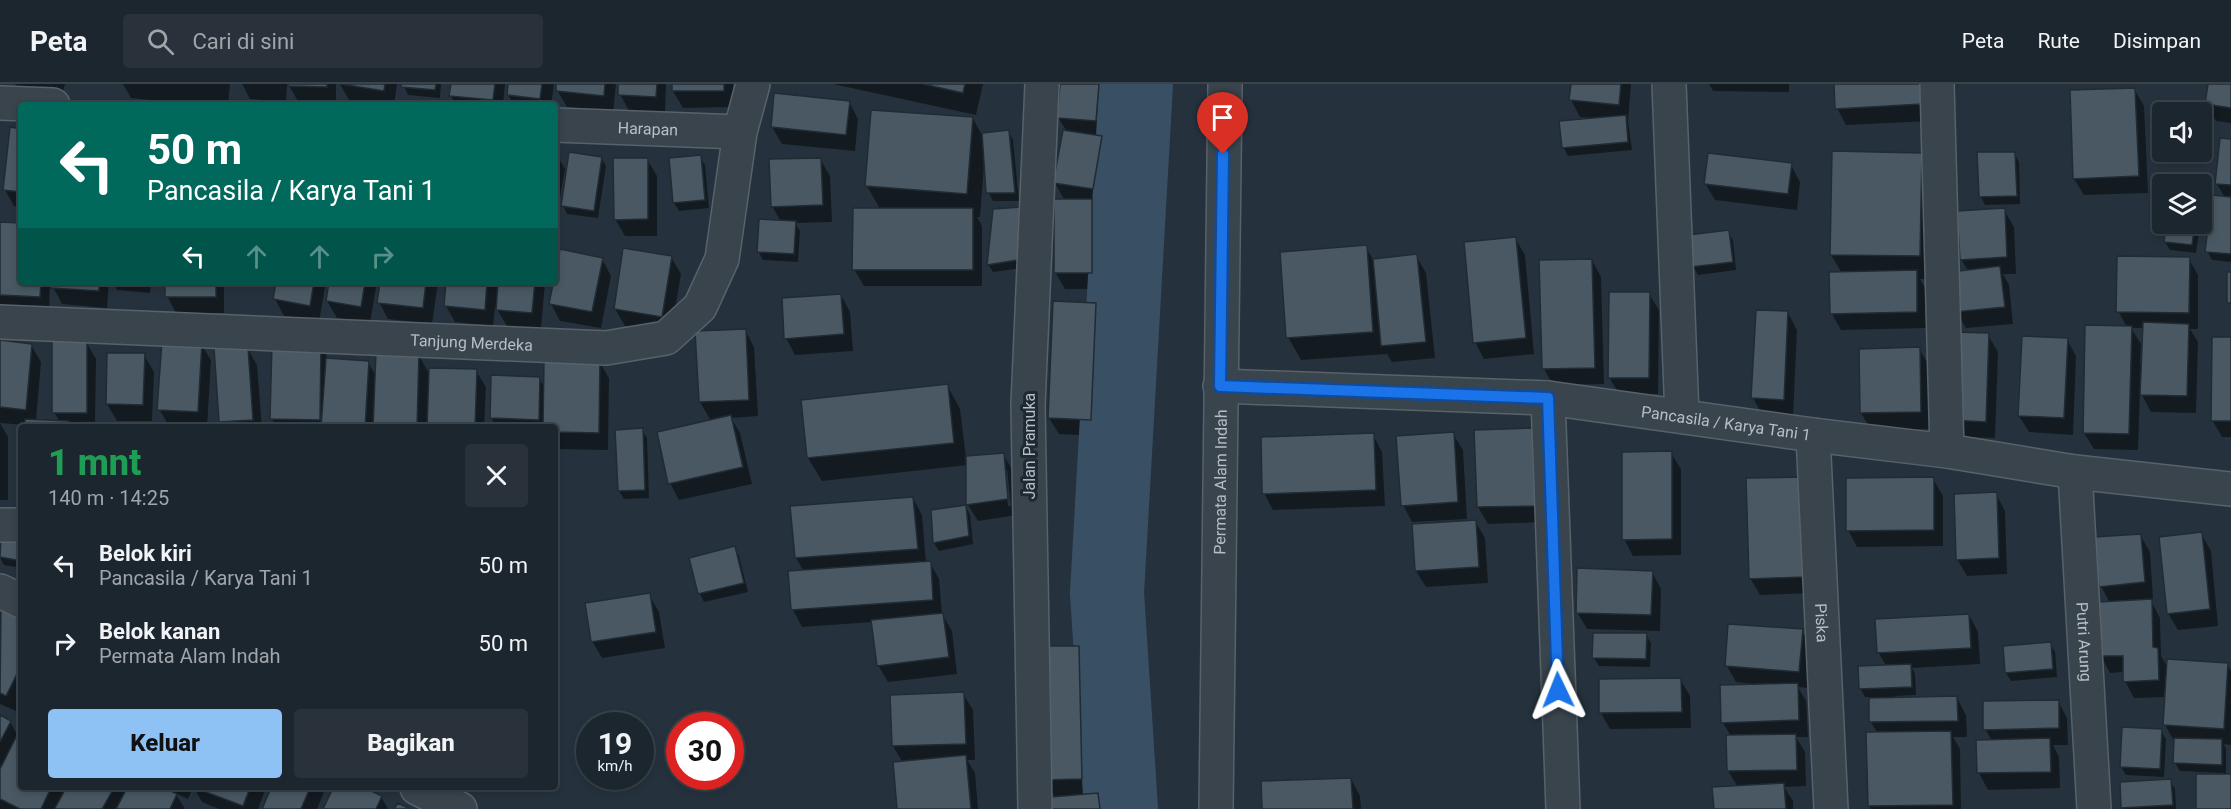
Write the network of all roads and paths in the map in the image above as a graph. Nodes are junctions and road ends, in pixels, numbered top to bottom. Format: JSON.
{"nodes":[{"id":1,"x":753,"y":84,"type":"edge"},
{"id":2,"x":1042,"y":84,"type":"edge"},
{"id":3,"x":1225,"y":84,"type":"edge"},
{"id":4,"x":1669,"y":84,"type":"edge"},
{"id":5,"x":1937,"y":84,"type":"edge"},
{"id":6,"x":0,"y":103,"type":"edge"},
{"id":7,"x":18,"y":104,"type":"edge"},
{"id":8,"x":558,"y":124,"type":"edge"},
{"id":9,"x":740,"y":132,"type":"junction"},
{"id":10,"x":0,"y":322,"type":"edge"},
{"id":11,"x":1220,"y":386,"type":"junction"},
{"id":12,"x":1548,"y":398,"type":"junction"},
{"id":13,"x":1682,"y":416,"type":"junction"},
{"id":14,"x":1813,"y":435,"type":"junction"},
{"id":15,"x":1947,"y":451,"type":"junction"},
{"id":16,"x":2075,"y":472,"type":"junction"},
{"id":17,"x":2231,"y":489,"type":"edge"},
{"id":18,"x":0,"y":525,"type":"edge"},
{"id":19,"x":18,"y":525,"type":"edge"},
{"id":20,"x":0,"y":591,"type":"edge"},
{"id":21,"x":18,"y":599,"type":"edge"},
{"id":22,"x":427,"y":794,"type":"edge"},
{"id":23,"x":460,"y":809,"type":"edge"},
{"id":24,"x":1035,"y":809,"type":"edge"},
{"id":25,"x":1216,"y":809,"type":"edge"},
{"id":26,"x":1563,"y":809,"type":"edge"},
{"id":27,"x":1831,"y":809,"type":"edge"},
{"id":28,"x":2094,"y":809,"type":"edge"}],
"edges":[{"from":1,"to":9,"type":"street","name":"Tanjung Merdeka"},
{"from":2,"to":24,"type":"street","name":"Jalan Pramuka"},
{"from":3,"to":11,"type":"street","name":"Permata Alam Indah"},
{"from":4,"to":13,"type":"street"},
{"from":5,"to":15,"type":"street"},
{"from":6,"to":7,"type":"street"},
{"from":8,"to":9,"type":"street","name":"Harapan"},
{"from":9,"to":10,"type":"street","name":"Tanjung Merdeka"},
{"from":11,"to":12,"type":"street","name":"Pancasila / Karya Tani 1"},
{"from":11,"to":25,"type":"street","name":"Permata Alam Indah"},
{"from":12,"to":13,"type":"street","name":"Pancasila / Karya Tani 1"},
{"from":12,"to":26,"type":"street"},
{"from":13,"to":14,"type":"street","name":"Pancasila / Karya Tani 1"},
{"from":14,"to":15,"type":"street","name":"Pancasila / Karya Tani 1"},
{"from":14,"to":27,"type":"street","name":"Piska"},
{"from":15,"to":16,"type":"street","name":"Pancasila / Karya Tani 1"},
{"from":16,"to":17,"type":"street","name":"Pancasila / Karya Tani 1"},
{"from":16,"to":28,"type":"street","name":"Putri Arung"},
{"from":18,"to":19,"type":"street"},
{"from":20,"to":21,"type":"street"},
{"from":22,"to":23,"type":"street"}]}
